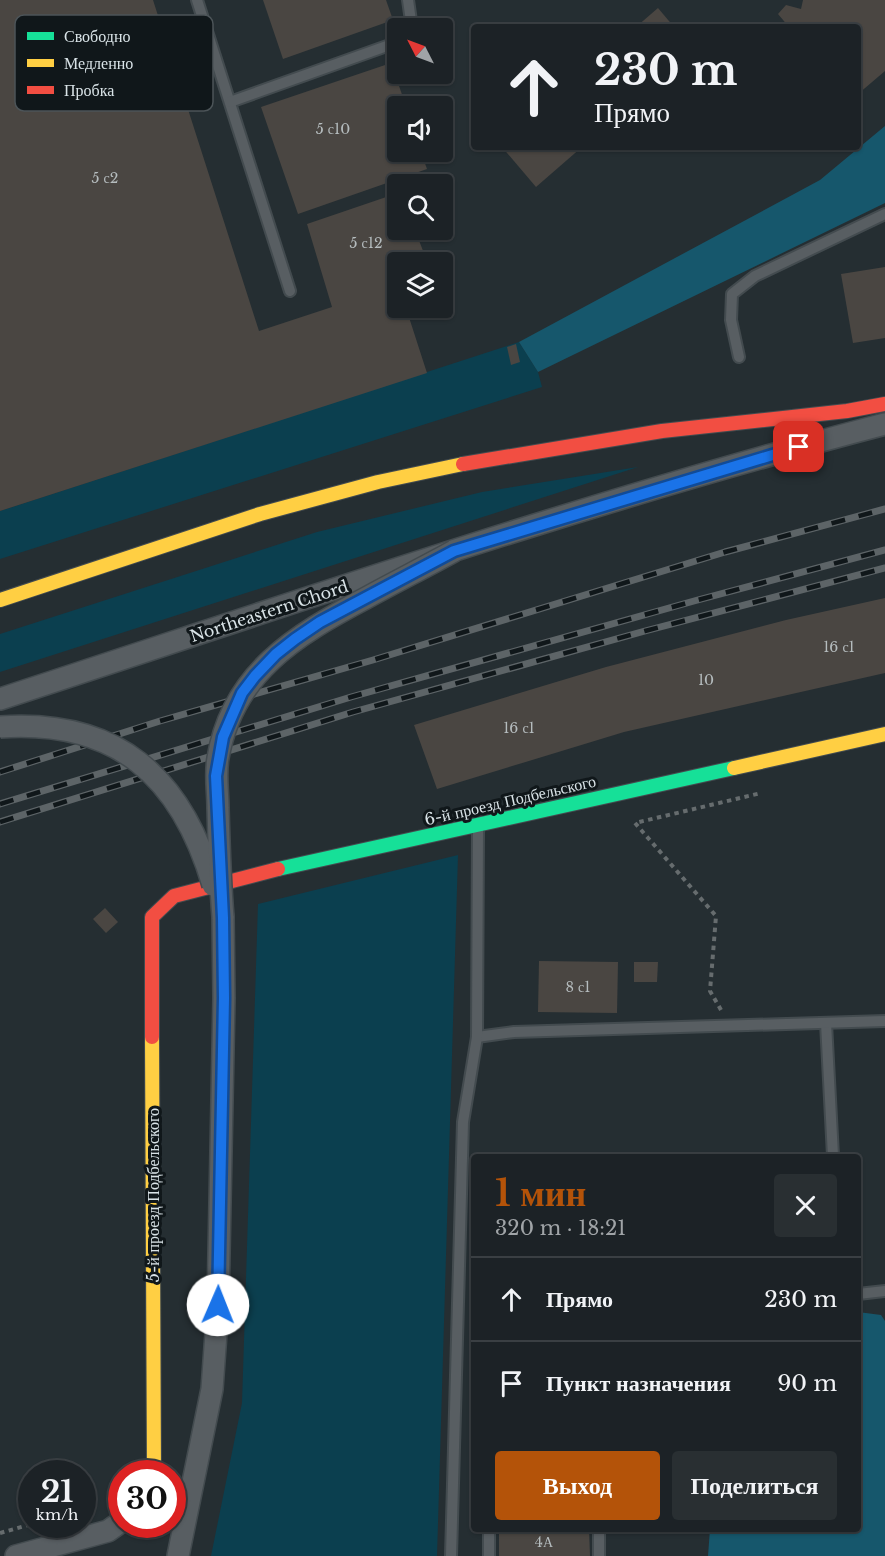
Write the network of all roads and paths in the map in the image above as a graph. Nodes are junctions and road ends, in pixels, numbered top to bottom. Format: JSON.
{"nodes":[{"id":1,"x":197,"y":0,"type":"edge"},
{"id":2,"x":408,"y":0,"type":"edge"},
{"id":3,"x":202,"y":15,"type":"edge"},
{"id":4,"x":411,"y":18,"type":"edge"},
{"id":5,"x":387,"y":46,"type":"edge"},
{"id":6,"x":213,"y":49,"type":"edge"},
{"id":7,"x":230,"y":102,"type":"junction"},
{"id":8,"x":885,"y":214,"type":"edge"},
{"id":9,"x":290,"y":291,"type":"dead end"},
{"id":10,"x":738,"y":357,"type":"dead end"},
{"id":11,"x":885,"y":404,"type":"edge"},
{"id":12,"x":885,"y":424,"type":"edge"},
{"id":13,"x":454,"y":551,"type":"junction"},
{"id":14,"x":0,"y":600,"type":"edge"},
{"id":15,"x":0,"y":699,"type":"edge"},
{"id":16,"x":0,"y":727,"type":"edge"},
{"id":17,"x":885,"y":734,"type":"edge"},
{"id":18,"x":772,"y":790,"type":"dead end"},
{"id":19,"x":478,"y":824,"type":"junction"},
{"id":20,"x":152,"y":917,"type":"joint"},
{"id":21,"x":223,"y":918,"type":"junction"},
{"id":22,"x":885,"y":1021,"type":"edge"},
{"id":23,"x":826,"y":1023,"type":"junction"},
{"id":24,"x":731,"y":1026,"type":"junction"},
{"id":25,"x":477,"y":1037,"type":"junction"},
{"id":26,"x":833,"y":1154,"type":"edge"},
{"id":27,"x":885,"y":1292,"type":"edge"},
{"id":28,"x":861,"y":1294,"type":"edge"},
{"id":29,"x":154,"y":1460,"type":"edge"},
{"id":30,"x":18,"y":1528,"type":"edge"},
{"id":31,"x":108,"y":1531,"type":"edge"},
{"id":32,"x":489,"y":1532,"type":"edge"},
{"id":33,"x":598,"y":1532,"type":"edge"},
{"id":34,"x":0,"y":1533,"type":"edge"},
{"id":35,"x":16,"y":1556,"type":"edge"},
{"id":36,"x":178,"y":1556,"type":"edge"},
{"id":37,"x":451,"y":1556,"type":"edge"},
{"id":38,"x":489,"y":1556,"type":"edge"},
{"id":39,"x":599,"y":1556,"type":"edge"}],
"edges":[{"from":1,"to":3,"type":"lane"},
{"from":2,"to":4,"type":"lane"},
{"from":5,"to":7,"type":"lane"},
{"from":6,"to":7,"type":"lane"},
{"from":7,"to":9,"type":"lane"},
{"from":8,"to":10,"type":"lane"},
{"from":11,"to":14,"type":"street"},
{"from":12,"to":13,"type":"street","name":"Northeastern Chord"},
{"from":13,"to":15,"type":"street","name":"Northeastern Chord","bridge":true},
{"from":13,"to":21,"type":"street","bridge":true},
{"from":16,"to":21,"type":"street","bridge":true},
{"from":17,"to":19,"type":"street","name":"6-й проезд Подбельского"},
{"from":18,"to":24,"type":"path"},
{"from":19,"to":20,"type":"street","name":"6-й проезд Подбельского"},
{"from":19,"to":25,"type":"lane"},
{"from":20,"to":29,"type":"street","name":"5-й проезд Подбельского"},
{"from":21,"to":36,"type":"street"},
{"from":22,"to":23,"type":"lane"},
{"from":23,"to":24,"type":"lane"},
{"from":23,"to":26,"type":"lane"},
{"from":24,"to":25,"type":"lane"},
{"from":25,"to":37,"type":"lane"},
{"from":27,"to":28,"type":"lane"},
{"from":30,"to":34,"type":"path"},
{"from":31,"to":35,"type":"street"},
{"from":32,"to":38,"type":"lane"},
{"from":33,"to":39,"type":"lane"}]}
